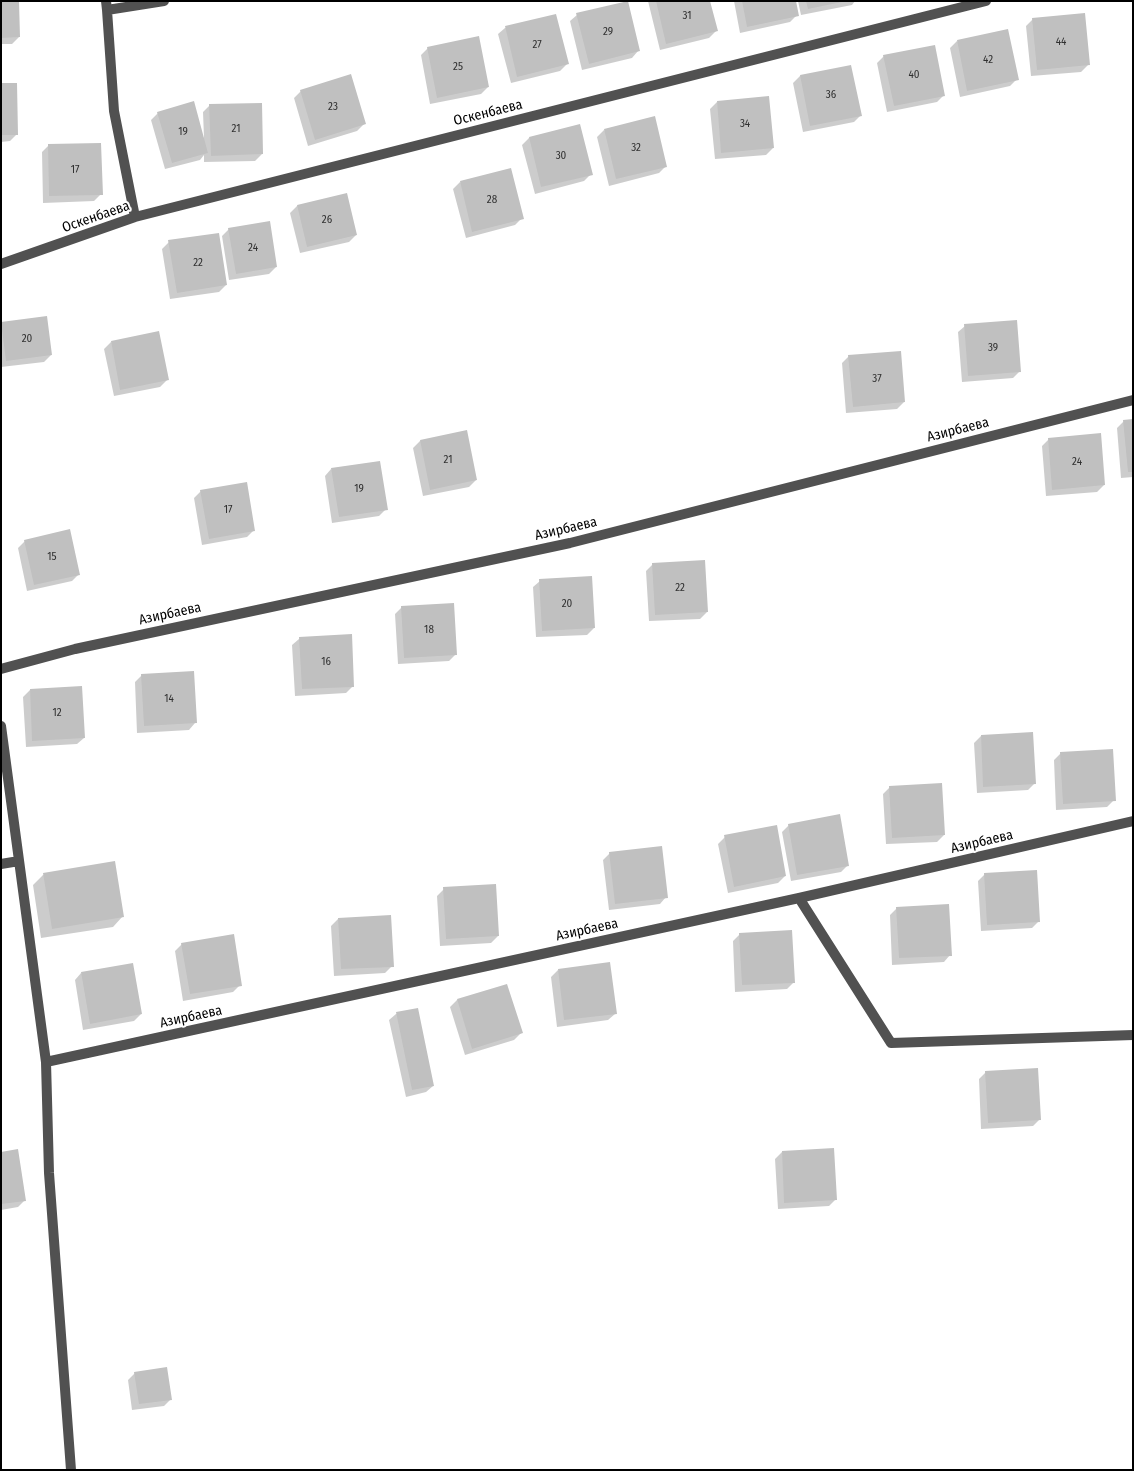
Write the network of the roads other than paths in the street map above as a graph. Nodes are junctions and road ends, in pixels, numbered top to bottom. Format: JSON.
{"nodes":[{"id":1,"x":164,"y":1,"type":"edge"},
{"id":2,"x":986,"y":1,"type":"edge"},
{"id":3,"x":107,"y":6,"type":"edge"},
{"id":4,"x":135,"y":218,"type":"junction"},
{"id":5,"x":1,"y":264,"type":"edge"},
{"id":6,"x":1133,"y":400,"type":"edge"},
{"id":7,"x":1,"y":669,"type":"edge"},
{"id":8,"x":1,"y":726,"type":"edge"},
{"id":9,"x":1133,"y":821,"type":"edge"},
{"id":10,"x":19,"y":861,"type":"junction"},
{"id":11,"x":1,"y":864,"type":"edge"},
{"id":12,"x":799,"y":898,"type":"junction"},
{"id":13,"x":1133,"y":1035,"type":"edge"},
{"id":14,"x":46,"y":1062,"type":"junction"},
{"id":15,"x":71,"y":1470,"type":"edge"}],
"edges":[{"from":1,"to":3,"type":"street"},
{"from":2,"to":4,"type":"street","name":"Оскенбаева"},
{"from":3,"to":4,"type":"street"},
{"from":4,"to":5,"type":"street","name":"Оскенбаева"},
{"from":6,"to":7,"type":"street","name":"Азирбаева"},
{"from":8,"to":10,"type":"street"},
{"from":9,"to":12,"type":"street","name":"Азирбаева"},
{"from":10,"to":11,"type":"street"},
{"from":10,"to":14,"type":"street"},
{"from":12,"to":13,"type":"street"},
{"from":12,"to":14,"type":"street","name":"Азирбаева"},
{"from":14,"to":15,"type":"street"}]}
